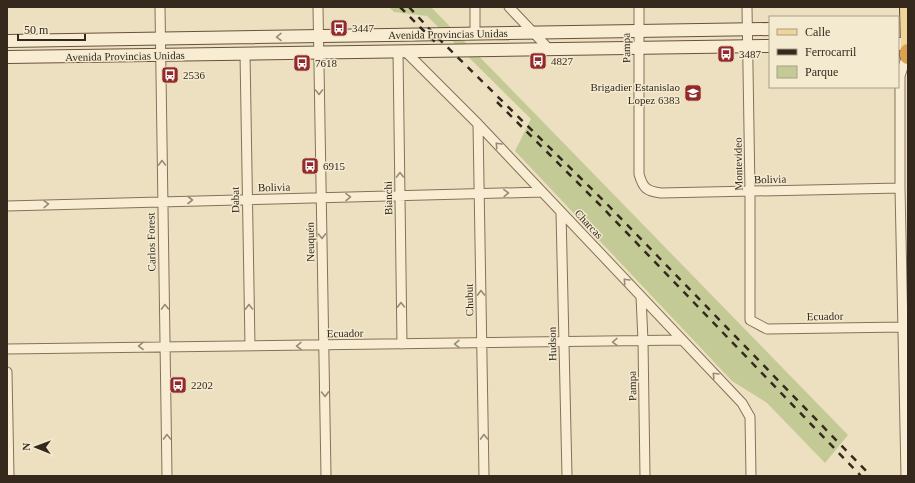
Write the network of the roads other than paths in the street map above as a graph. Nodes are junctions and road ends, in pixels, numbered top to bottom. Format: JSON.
{"nodes":[{"id":1,"x":160,"y":7,"type":"edge"},
{"id":2,"x":318,"y":7,"type":"edge"},
{"id":3,"x":475,"y":7,"type":"edge"},
{"id":4,"x":508,"y":7,"type":"edge"},
{"id":5,"x":639,"y":7,"type":"edge"},
{"id":6,"x":747,"y":7,"type":"edge"},
{"id":7,"x":907,"y":7,"type":"edge"},
{"id":8,"x":904,"y":27,"type":"edge"},
{"id":9,"x":769,"y":29,"type":"edge"},
{"id":10,"x":747,"y":30,"type":"junction"},
{"id":11,"x":638,"y":31,"type":"junction"},
{"id":12,"x":533,"y":32,"type":"junction"},
{"id":13,"x":475,"y":34,"type":"junction"},
{"id":14,"x":318,"y":37,"type":"junction"},
{"id":15,"x":160,"y":39,"type":"junction"},
{"id":16,"x":7,"y":41,"type":"edge"},
{"id":17,"x":908,"y":44,"type":"edge"},
{"id":18,"x":748,"y":46,"type":"junction"},
{"id":19,"x":769,"y":46,"type":"edge"},
{"id":20,"x":638,"y":48,"type":"junction"},
{"id":21,"x":550,"y":49,"type":"junction"},
{"id":22,"x":402,"y":52,"type":"junction"},
{"id":23,"x":908,"y":52,"type":"edge"},
{"id":24,"x":318,"y":53,"type":"junction"},
{"id":25,"x":245,"y":54,"type":"junction"},
{"id":26,"x":160,"y":55,"type":"junction"},
{"id":27,"x":908,"y":56,"type":"edge"},
{"id":28,"x":7,"y":57,"type":"edge"},
{"id":29,"x":478,"y":124,"type":"junction"},
{"id":30,"x":642,"y":185,"type":"joint"},
{"id":31,"x":900,"y":188,"type":"junction"},
{"id":32,"x":750,"y":191,"type":"junction"},
{"id":33,"x":542,"y":192,"type":"junction"},
{"id":34,"x":480,"y":194,"type":"junction"},
{"id":35,"x":400,"y":196,"type":"junction"},
{"id":36,"x":321,"y":198,"type":"junction"},
{"id":37,"x":163,"y":200,"type":"junction"},
{"id":38,"x":247,"y":200,"type":"junction"},
{"id":39,"x":7,"y":206,"type":"edge"},
{"id":40,"x":561,"y":212,"type":"junction"},
{"id":41,"x":640,"y":296,"type":"junction"},
{"id":42,"x":750,"y":320,"type":"joint"},
{"id":43,"x":903,"y":327,"type":"junction"},
{"id":44,"x":682,"y":340,"type":"junction"},
{"id":45,"x":643,"y":341,"type":"junction"},
{"id":46,"x":564,"y":342,"type":"junction"},
{"id":47,"x":482,"y":343,"type":"junction"},
{"id":48,"x":402,"y":344,"type":"junction"},
{"id":49,"x":165,"y":345,"type":"junction"},
{"id":50,"x":324,"y":345,"type":"junction"},
{"id":51,"x":250,"y":346,"type":"junction"},
{"id":52,"x":7,"y":349,"type":"edge"},
{"id":53,"x":7,"y":372,"type":"edge"},
{"id":54,"x":9,"y":476,"type":"edge"},
{"id":55,"x":167,"y":476,"type":"edge"},
{"id":56,"x":326,"y":476,"type":"edge"},
{"id":57,"x":484,"y":476,"type":"edge"},
{"id":58,"x":567,"y":476,"type":"edge"},
{"id":59,"x":645,"y":476,"type":"edge"},
{"id":60,"x":751,"y":476,"type":"edge"},
{"id":61,"x":906,"y":476,"type":"edge"}],
"edges":[{"from":1,"to":15,"type":"street","name":"Carlos Forest"},
{"from":2,"to":14,"type":"street","name":"Neuquén"},
{"from":3,"to":13,"type":"street"},
{"from":4,"to":12,"type":"street"},
{"from":5,"to":11,"type":"street","name":"Pampa"},
{"from":6,"to":10,"type":"street","name":"Montevideo"},
{"from":7,"to":8,"type":"main road"},
{"from":8,"to":17,"type":"main road"},
{"from":9,"to":10,"type":"main road","name":"Avenida Provincias Unidas"},
{"from":10,"to":11,"type":"main road","name":"Avenida Provincias Unidas"},
{"from":10,"to":18,"type":"street","name":"Montevideo"},
{"from":11,"to":12,"type":"main road","name":"Avenida Provincias Unidas"},
{"from":11,"to":20,"type":"street","name":"Pampa"},
{"from":12,"to":13,"type":"main road","name":"Avenida Provincias Unidas"},
{"from":12,"to":21,"type":"street"},
{"from":13,"to":14,"type":"main road","name":"Avenida Provincias Unidas"},
{"from":14,"to":15,"type":"main road","name":"Avenida Provincias Unidas","one_way":true},
{"from":14,"to":24,"type":"street","name":"Neuquén"},
{"from":15,"to":16,"type":"main road","name":"Avenida Provincias Unidas"},
{"from":15,"to":26,"type":"street","name":"Carlos Forest"},
{"from":17,"to":23,"type":"main road"},
{"from":18,"to":19,"type":"main road","name":"Avenida Provincias Unidas"},
{"from":18,"to":20,"type":"main road","name":"Avenida Provincias Unidas"},
{"from":18,"to":32,"type":"street","name":"Montevideo"},
{"from":20,"to":21,"type":"main road","name":"Avenida Provincias Unidas"},
{"from":20,"to":30,"type":"street","name":"Pampa"},
{"from":21,"to":22,"type":"main road","name":"Avenida Provincias Unidas"},
{"from":22,"to":24,"type":"main road","name":"Avenida Provincias Unidas"},
{"from":22,"to":29,"type":"street","name":"Charcas"},
{"from":35,"to":22,"type":"street","name":"Bianchi","one_way":true},
{"from":23,"to":27,"type":"highway"},
{"from":23,"to":31,"type":"street"},
{"from":24,"to":25,"type":"main road","name":"Avenida Provincias Unidas"},
{"from":24,"to":36,"type":"street","name":"Neuquén","one_way":true},
{"from":25,"to":26,"type":"main road","name":"Avenida Provincias Unidas"},
{"from":25,"to":38,"type":"street","name":"Dabat"},
{"from":26,"to":28,"type":"main road","name":"Avenida Provincias Unidas"},
{"from":37,"to":26,"type":"street","name":"Carlos Forest","one_way":true},
{"from":33,"to":29,"type":"street","name":"Charcas","one_way":true},
{"from":29,"to":34,"type":"street","name":"Chubut"},
{"from":30,"to":32,"type":"street","name":"Bolivia"},
{"from":31,"to":32,"type":"street","name":"Bolivia"},
{"from":31,"to":43,"type":"street"},
{"from":32,"to":42,"type":"street","name":"Montevideo"},
{"from":34,"to":33,"type":"street","name":"Bolivia","one_way":true},
{"from":33,"to":40,"type":"street","name":"Charcas"},
{"from":34,"to":35,"type":"street","name":"Bolivia"},
{"from":47,"to":34,"type":"street","name":"Chubut","one_way":true},
{"from":36,"to":35,"type":"street","name":"Bolivia","one_way":true},
{"from":48,"to":35,"type":"street","name":"Bianchi","one_way":true},
{"from":36,"to":38,"type":"street","name":"Bolivia"},
{"from":36,"to":50,"type":"street","name":"Neuquén","one_way":true},
{"from":37,"to":38,"type":"street","name":"Bolivia","one_way":true},
{"from":39,"to":37,"type":"street","name":"Bolivia","one_way":true},
{"from":49,"to":37,"type":"street","name":"Carlos Forest","one_way":true},
{"from":51,"to":38,"type":"street","name":"Dabat","one_way":true},
{"from":41,"to":40,"type":"street","name":"Charcas","one_way":true},
{"from":40,"to":46,"type":"street","name":"Hudson"},
{"from":41,"to":44,"type":"street","name":"Charcas"},
{"from":41,"to":45,"type":"street","name":"Pampa"},
{"from":42,"to":43,"type":"street","name":"Ecuador"},
{"from":43,"to":61,"type":"street"},
{"from":44,"to":45,"type":"street","name":"Ecuador"},
{"from":60,"to":44,"type":"street","name":"Charcas","one_way":true},
{"from":45,"to":46,"type":"street","name":"Ecuador","one_way":true},
{"from":45,"to":59,"type":"street","name":"Pampa"},
{"from":46,"to":47,"type":"street","name":"Ecuador"},
{"from":46,"to":58,"type":"street","name":"Hudson"},
{"from":47,"to":48,"type":"street","name":"Ecuador","one_way":true},
{"from":57,"to":47,"type":"street","name":"Chubut","one_way":true},
{"from":48,"to":50,"type":"street","name":"Ecuador"},
{"from":49,"to":51,"type":"street","name":"Ecuador"},
{"from":49,"to":52,"type":"street","name":"Ecuador","one_way":true},
{"from":55,"to":49,"type":"street","name":"Carlos Forest","one_way":true},
{"from":50,"to":51,"type":"street","name":"Ecuador","one_way":true},
{"from":50,"to":56,"type":"street","name":"Neuquén","one_way":true},
{"from":53,"to":54,"type":"street"}]}
